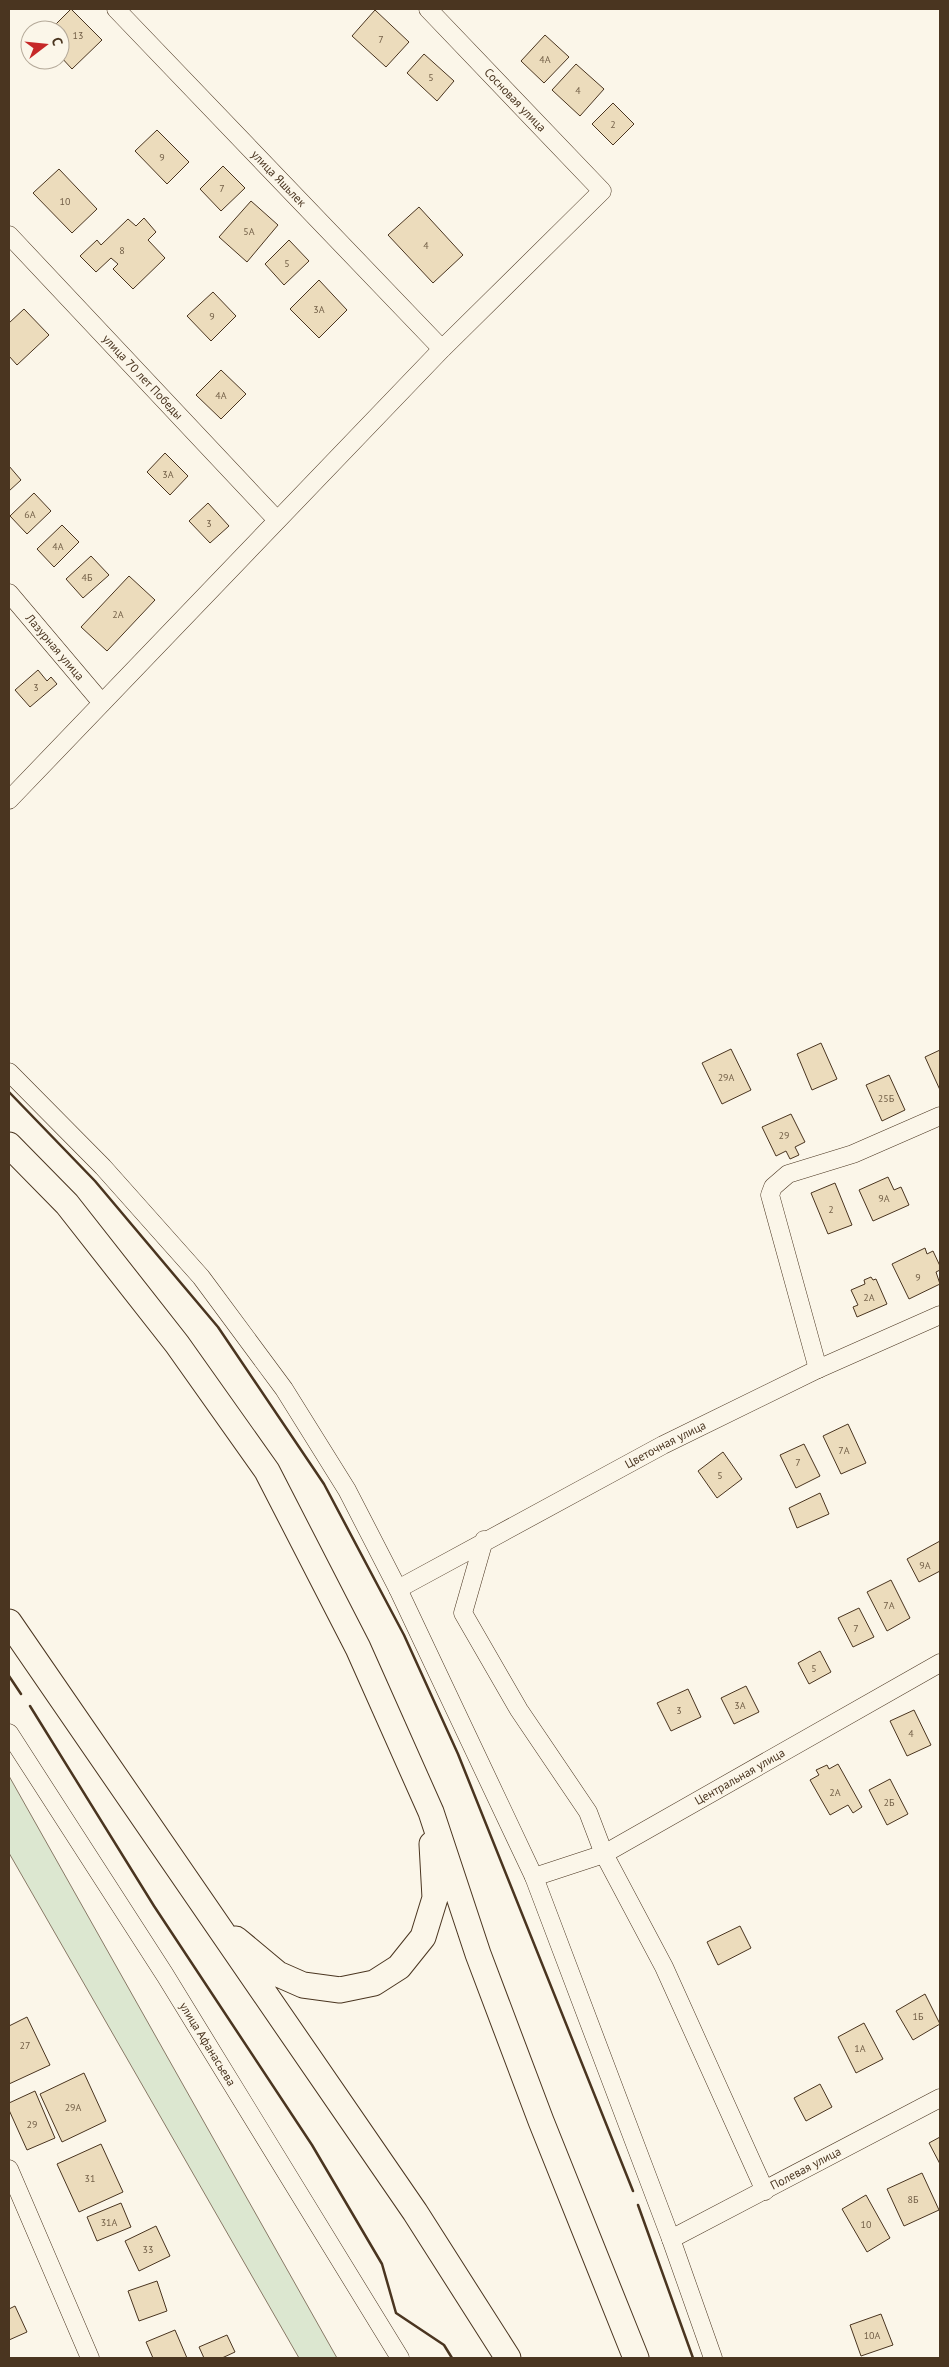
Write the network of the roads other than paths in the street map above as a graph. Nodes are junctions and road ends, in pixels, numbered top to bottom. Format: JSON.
{"nodes":[{"id":1,"x":116,"y":9,"type":"edge"},
{"id":2,"x":428,"y":9,"type":"edge"},
{"id":3,"x":9,"y":235,"type":"edge"},
{"id":4,"x":442,"y":349,"type":"junction"},
{"id":5,"x":277,"y":520,"type":"junction"},
{"id":6,"x":9,"y":593,"type":"edge"},
{"id":7,"x":102,"y":703,"type":"junction"},
{"id":8,"x":9,"y":800,"type":"edge"},
{"id":9,"x":9,"y":1072,"type":"edge"},
{"id":10,"x":940,"y":1116,"type":"edge"},
{"id":11,"x":9,"y":1145,"type":"edge"},
{"id":12,"x":940,"y":1315,"type":"edge"},
{"id":13,"x":818,"y":1370,"type":"junction"},
{"id":14,"x":484,"y":1540,"type":"junction"},
{"id":15,"x":398,"y":1589,"type":"junction"},
{"id":16,"x":9,"y":1622,"type":"edge"},
{"id":17,"x":940,"y":1663,"type":"edge"},
{"id":18,"x":9,"y":1733,"type":"edge"},
{"id":19,"x":431,"y":1812,"type":"junction"},
{"id":20,"x":604,"y":1854,"type":"junction"},
{"id":21,"x":534,"y":1878,"type":"junction"},
{"id":22,"x":210,"y":1916,"type":"junction"},
{"id":23,"x":940,"y":2098,"type":"edge"},
{"id":24,"x":9,"y":2169,"type":"edge"},
{"id":25,"x":764,"y":2191,"type":"junction"},
{"id":26,"x":671,"y":2238,"type":"junction"},
{"id":27,"x":90,"y":2358,"type":"edge"},
{"id":28,"x":400,"y":2358,"type":"edge"},
{"id":29,"x":508,"y":2358,"type":"edge"},
{"id":30,"x":636,"y":2358,"type":"edge"},
{"id":31,"x":713,"y":2358,"type":"edge"}],
"edges":[{"from":1,"to":4,"type":"street","name":"улица Яшьлек"},
{"from":2,"to":4,"type":"street","name":"Сосновая улица"},
{"from":3,"to":5,"type":"street","name":"улица 70 лет Победы"},
{"from":4,"to":5,"type":"street"},
{"from":5,"to":7,"type":"street"},
{"from":6,"to":7,"type":"street","name":"Лазурная улица"},
{"from":7,"to":8,"type":"street"},
{"from":9,"to":15,"type":"street"},
{"from":10,"to":13,"type":"street"},
{"from":11,"to":19,"type":"main road"},
{"from":12,"to":13,"type":"street","name":"Цветочная улица"},
{"from":13,"to":14,"type":"street","name":"Цветочная улица"},
{"from":14,"to":15,"type":"street","name":"Цветочная улица"},
{"from":14,"to":20,"type":"street"},
{"from":15,"to":21,"type":"street"},
{"from":16,"to":22,"type":"main road"},
{"from":17,"to":20,"type":"street","name":"Центральная улица"},
{"from":18,"to":28,"type":"street","name":"улица Афанасьева"},
{"from":19,"to":22,"type":"main road"},
{"from":19,"to":30,"type":"main road"},
{"from":20,"to":21,"type":"street","name":"Центральная улица"},
{"from":20,"to":25,"type":"street"},
{"from":21,"to":26,"type":"street"},
{"from":22,"to":29,"type":"main road"},
{"from":23,"to":25,"type":"street","name":"Полевая улица"},
{"from":24,"to":27,"type":"street"},
{"from":25,"to":26,"type":"street","name":"Полевая улица"},
{"from":26,"to":31,"type":"street"}]}
